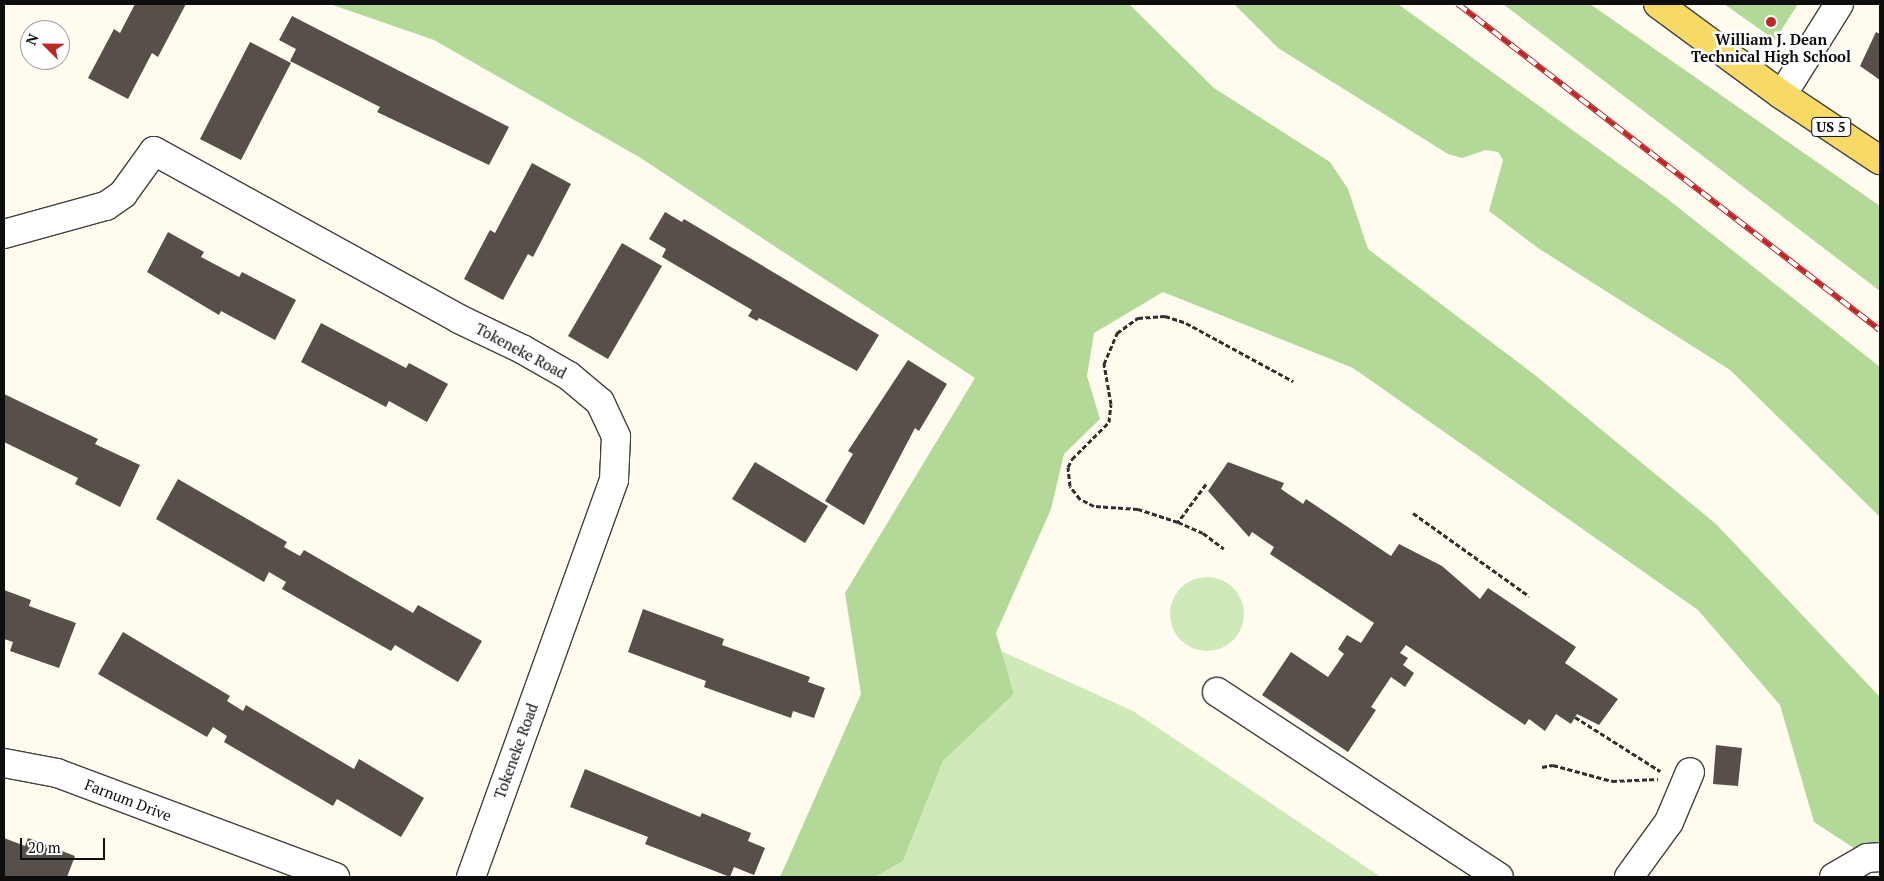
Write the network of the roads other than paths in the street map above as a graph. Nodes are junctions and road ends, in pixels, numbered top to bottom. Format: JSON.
{"nodes":[{"id":1,"x":1658,"y":4,"type":"edge"},
{"id":2,"x":1688,"y":4,"type":"edge"},
{"id":3,"x":1839,"y":4,"type":"edge"},
{"id":4,"x":1782,"y":95,"type":"junction"},
{"id":5,"x":1880,"y":160,"type":"edge"},
{"id":6,"x":4,"y":234,"type":"edge"},
{"id":7,"x":1217,"y":692,"type":"dead end"},
{"id":8,"x":4,"y":763,"type":"edge"},
{"id":9,"x":1690,"y":772,"type":"dead end"},
{"id":10,"x":1880,"y":857,"type":"edge"},
{"id":11,"x":335,"y":877,"type":"edge"},
{"id":12,"x":470,"y":877,"type":"edge"},
{"id":13,"x":1499,"y":877,"type":"edge"},
{"id":14,"x":1629,"y":877,"type":"edge"},
{"id":15,"x":1834,"y":877,"type":"edge"}],
"edges":[{"from":1,"to":4,"type":"main road","number":"US 5"},
{"from":2,"to":4,"type":"main road","number":"US 5"},
{"from":3,"to":4,"type":"street"},
{"from":4,"to":5,"type":"main road","number":"US 5"},
{"from":6,"to":12,"type":"street","name":"Tokeneke Road"},
{"from":7,"to":13,"type":"street"},
{"from":8,"to":11,"type":"street","name":"Farnum Drive"},
{"from":9,"to":14,"type":"street"},
{"from":10,"to":15,"type":"street"}]}
